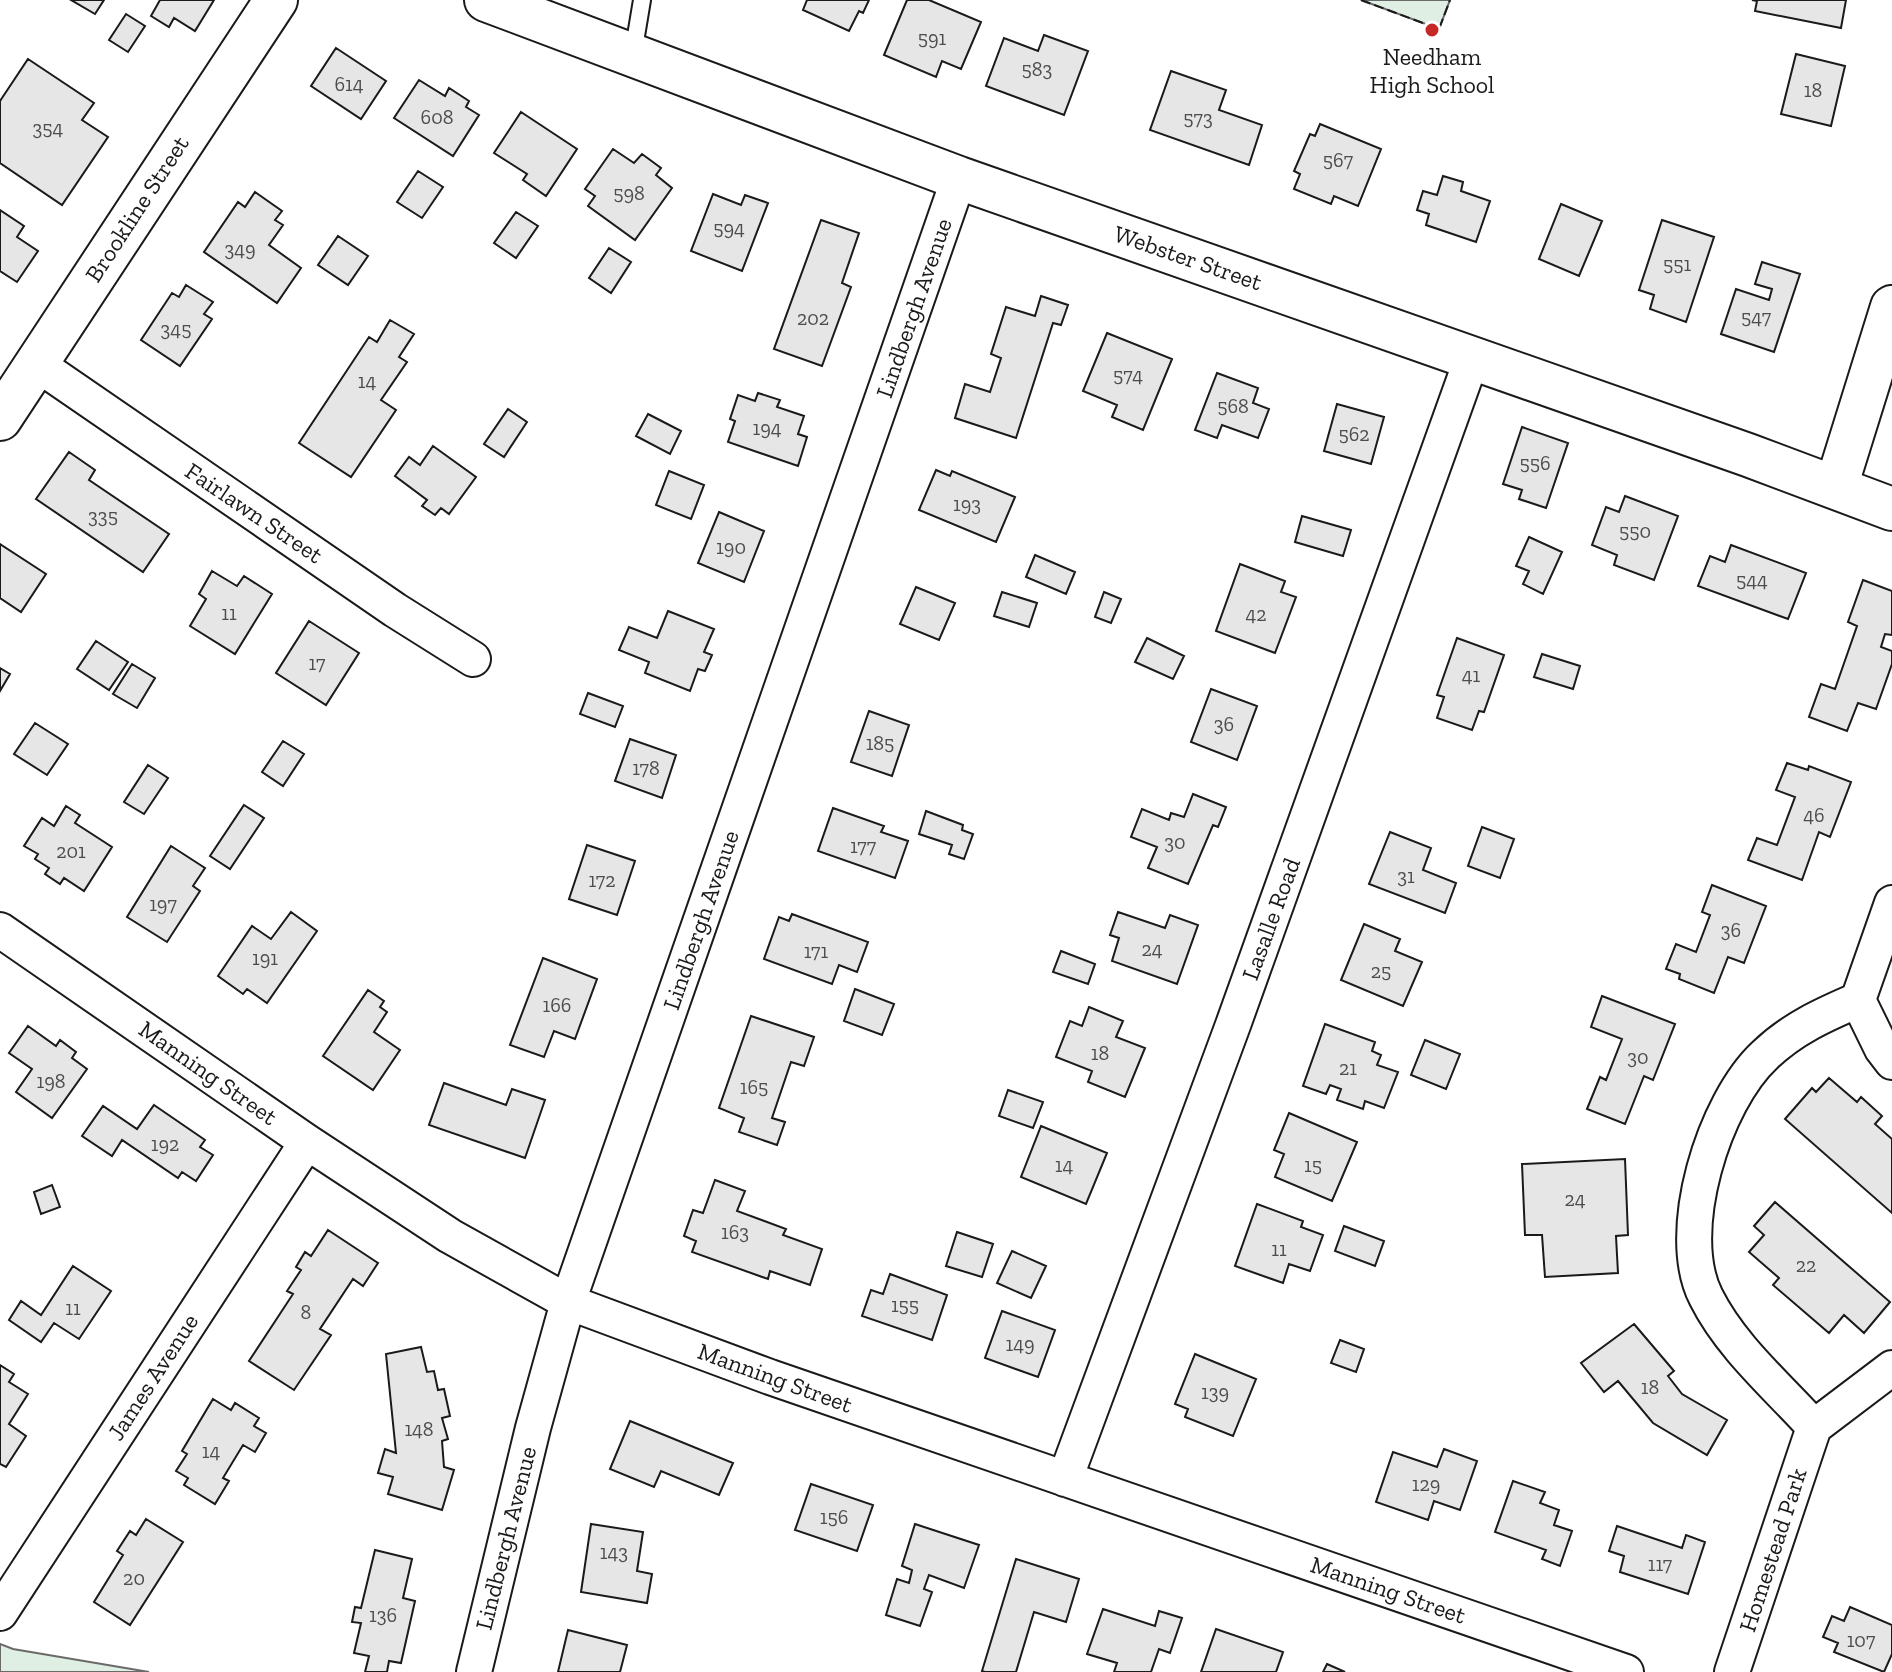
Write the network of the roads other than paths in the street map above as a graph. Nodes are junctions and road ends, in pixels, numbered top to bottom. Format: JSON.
{"nodes":[{"id":1,"x":276,"y":0,"type":"edge"},
{"id":2,"x":486,"y":0,"type":"edge"},
{"id":3,"x":642,"y":0,"type":"edge"},
{"id":4,"x":633,"y":55,"type":"junction"},
{"id":5,"x":959,"y":178,"type":"junction"},
{"id":6,"x":1892,"y":307,"type":"edge"},
{"id":7,"x":1472,"y":358,"type":"junction"},
{"id":8,"x":37,"y":364,"type":"junction"},
{"id":9,"x":0,"y":419,"type":"edge"},
{"id":10,"x":1836,"y":487,"type":"junction"},
{"id":11,"x":1892,"y":509,"type":"edge"},
{"id":12,"x":473,"y":659,"type":"dead end"},
{"id":13,"x":1892,"y":903,"type":"edge"},
{"id":14,"x":0,"y":930,"type":"edge"},
{"id":15,"x":1858,"y":1000,"type":"junction"},
{"id":16,"x":1892,"y":1062,"type":"edge"},
{"id":17,"x":307,"y":1142,"type":"junction"},
{"id":18,"x":568,"y":1302,"type":"junction"},
{"id":19,"x":1892,"y":1368,"type":"edge"},
{"id":20,"x":1814,"y":1427,"type":"junction"},
{"id":21,"x":1065,"y":1479,"type":"junction"},
{"id":22,"x":0,"y":1613,"type":"edge"},
{"id":23,"x":474,"y":1672,"type":"edge"},
{"id":24,"x":1626,"y":1672,"type":"edge"},
{"id":25,"x":1732,"y":1672,"type":"edge"}],
"edges":[{"from":1,"to":8,"type":"street","name":"Brookline Street"},
{"from":2,"to":4,"type":"street","name":"Webster Street"},
{"from":3,"to":4,"type":"lane"},
{"from":4,"to":5,"type":"street","name":"Webster Street"},
{"from":5,"to":7,"type":"street","name":"Webster Street"},
{"from":5,"to":18,"type":"street","name":"Lindbergh Avenue"},
{"from":6,"to":10,"type":"street"},
{"from":7,"to":10,"type":"street","name":"Webster Street"},
{"from":7,"to":21,"type":"street","name":"Lasalle Road"},
{"from":8,"to":9,"type":"street","name":"Brookline Street"},
{"from":8,"to":12,"type":"street","name":"Fairlawn Street"},
{"from":10,"to":11,"type":"street","name":"Webster Street"},
{"from":13,"to":15,"type":"street"},
{"from":14,"to":17,"type":"street","name":"Manning Street"},
{"from":15,"to":16,"type":"street"},
{"from":15,"to":20,"type":"street"},
{"from":17,"to":18,"type":"street","name":"Manning Street"},
{"from":17,"to":22,"type":"street","name":"James Avenue"},
{"from":18,"to":21,"type":"street","name":"Manning Street"},
{"from":18,"to":23,"type":"street","name":"Lindbergh Avenue"},
{"from":19,"to":20,"type":"street"},
{"from":20,"to":25,"type":"street","name":"Homestead Park"},
{"from":21,"to":24,"type":"street","name":"Manning Street"}]}
